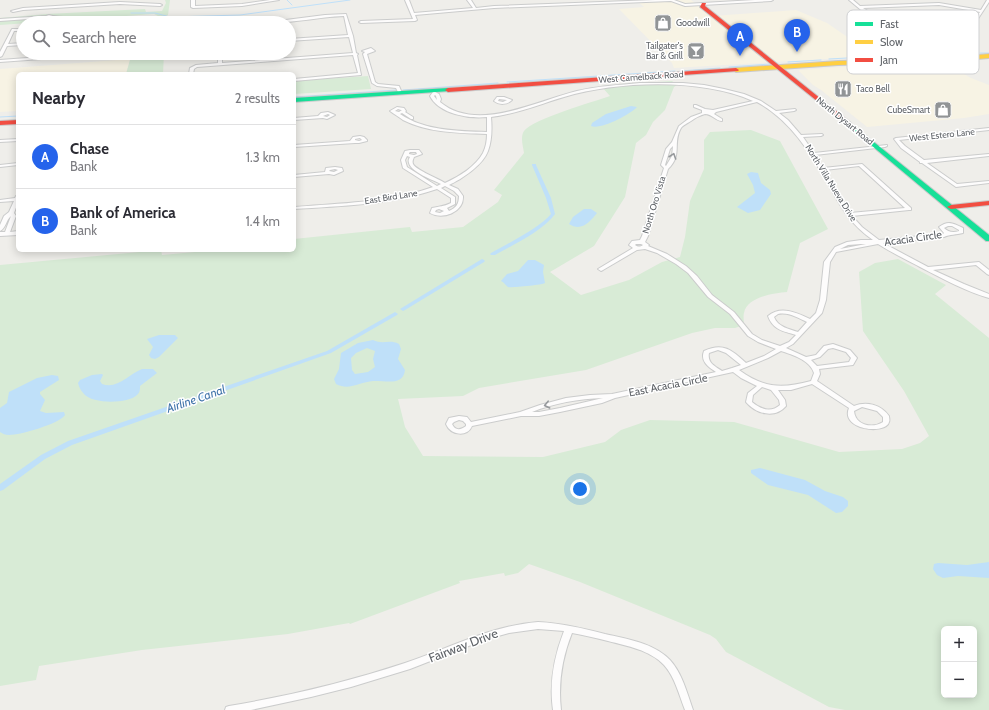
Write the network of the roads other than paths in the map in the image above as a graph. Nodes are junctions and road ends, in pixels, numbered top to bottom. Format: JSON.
{"nodes":[{"id":1,"x":193,"y":0,"type":"edge"},
{"id":2,"x":277,"y":0,"type":"edge"},
{"id":3,"x":407,"y":0,"type":"edge"},
{"id":4,"x":469,"y":0,"type":"edge"},
{"id":5,"x":533,"y":0,"type":"edge"},
{"id":6,"x":771,"y":0,"type":"edge"},
{"id":7,"x":851,"y":0,"type":"edge"},
{"id":8,"x":989,"y":0,"type":"edge"},
{"id":9,"x":122,"y":2,"type":"edge"},
{"id":10,"x":701,"y":2,"type":"edge"},
{"id":11,"x":160,"y":5,"type":"dead end"},
{"id":12,"x":537,"y":6,"type":"junction"},
{"id":13,"x":55,"y":7,"type":"junction"},
{"id":14,"x":860,"y":7,"type":"junction"},
{"id":15,"x":475,"y":9,"type":"junction"},
{"id":16,"x":865,"y":10,"type":"edge"},
{"id":17,"x":982,"y":10,"type":"junction"},
{"id":18,"x":13,"y":11,"type":"dead end"},
{"id":19,"x":412,"y":14,"type":"junction"},
{"id":20,"x":979,"y":15,"type":"edge"},
{"id":21,"x":51,"y":16,"type":"edge"},
{"id":22,"x":16,"y":20,"type":"edge"},
{"id":23,"x":296,"y":20,"type":"edge"},
{"id":24,"x":1,"y":21,"type":"edge"},
{"id":25,"x":360,"y":22,"type":"dead end"},
{"id":26,"x":16,"y":30,"type":"edge"},
{"id":27,"x":351,"y":36,"type":"junction"},
{"id":28,"x":296,"y":40,"type":"edge"},
{"id":29,"x":16,"y":44,"type":"edge"},
{"id":30,"x":6,"y":45,"type":"junction"},
{"id":31,"x":367,"y":52,"type":"dead end"},
{"id":32,"x":356,"y":54,"type":"junction"},
{"id":33,"x":0,"y":56,"type":"edge"},
{"id":34,"x":296,"y":58,"type":"edge"},
{"id":35,"x":989,"y":58,"type":"edge"},
{"id":36,"x":979,"y":59,"type":"edge"},
{"id":37,"x":16,"y":60,"type":"edge"},
{"id":38,"x":220,"y":60,"type":"edge"},
{"id":39,"x":274,"y":60,"type":"edge"},
{"id":40,"x":0,"y":61,"type":"edge"},
{"id":41,"x":220,"y":64,"type":"junction"},
{"id":42,"x":847,"y":65,"type":"edge"},
{"id":43,"x":785,"y":68,"type":"junction"},
{"id":44,"x":192,"y":72,"type":"edge"},
{"id":45,"x":296,"y":80,"type":"edge"},
{"id":46,"x":400,"y":91,"type":"junction"},
{"id":47,"x":435,"y":95,"type":"junction"},
{"id":48,"x":755,"y":100,"type":"junction"},
{"id":49,"x":296,"y":102,"type":"edge"},
{"id":50,"x":296,"y":102,"type":"edge"},
{"id":51,"x":695,"y":106,"type":"dead end"},
{"id":52,"x":794,"y":110,"type":"dead end"},
{"id":53,"x":514,"y":112,"type":"junction"},
{"id":54,"x":705,"y":112,"type":"junction"},
{"id":55,"x":712,"y":112,"type":"junction"},
{"id":56,"x":775,"y":112,"type":"junction"},
{"id":57,"x":321,"y":116,"type":"dead end"},
{"id":58,"x":489,"y":116,"type":"junction"},
{"id":59,"x":296,"y":118,"type":"edge"},
{"id":60,"x":721,"y":120,"type":"dead end"},
{"id":61,"x":16,"y":121,"type":"edge"},
{"id":62,"x":3,"y":122,"type":"edge"},
{"id":63,"x":424,"y":122,"type":"junction"},
{"id":64,"x":420,"y":124,"type":"junction"},
{"id":65,"x":455,"y":130,"type":"junction"},
{"id":66,"x":989,"y":130,"type":"edge"},
{"id":67,"x":488,"y":132,"type":"junction"},
{"id":68,"x":821,"y":135,"type":"dead end"},
{"id":69,"x":802,"y":136,"type":"junction"},
{"id":70,"x":16,"y":138,"type":"edge"},
{"id":71,"x":0,"y":139,"type":"edge"},
{"id":72,"x":353,"y":140,"type":"dead end"},
{"id":73,"x":674,"y":142,"type":"junction"},
{"id":74,"x":296,"y":145,"type":"edge"},
{"id":75,"x":880,"y":146,"type":"junction"},
{"id":76,"x":812,"y":152,"type":"junction"},
{"id":77,"x":989,"y":155,"type":"edge"},
{"id":78,"x":922,"y":162,"type":"junction"},
{"id":79,"x":411,"y":163,"type":"junction"},
{"id":80,"x":16,"y":164,"type":"edge"},
{"id":81,"x":403,"y":164,"type":"junction"},
{"id":82,"x":0,"y":166,"type":"edge"},
{"id":83,"x":16,"y":168,"type":"edge"},
{"id":84,"x":666,"y":168,"type":"junction"},
{"id":85,"x":0,"y":169,"type":"edge"},
{"id":86,"x":822,"y":169,"type":"junction"},
{"id":87,"x":328,"y":172,"type":"dead end"},
{"id":88,"x":421,"y":172,"type":"junction"},
{"id":89,"x":296,"y":174,"type":"edge"},
{"id":90,"x":415,"y":174,"type":"junction"},
{"id":91,"x":989,"y":182,"type":"edge"},
{"id":92,"x":444,"y":184,"type":"junction"},
{"id":93,"x":438,"y":186,"type":"junction"},
{"id":94,"x":0,"y":197,"type":"edge"},
{"id":95,"x":16,"y":198,"type":"edge"},
{"id":96,"x":16,"y":198,"type":"edge"},
{"id":97,"x":0,"y":200,"type":"edge"},
{"id":98,"x":454,"y":201,"type":"junction"},
{"id":99,"x":462,"y":201,"type":"junction"},
{"id":100,"x":16,"y":202,"type":"edge"},
{"id":101,"x":989,"y":203,"type":"edge"},
{"id":102,"x":955,"y":207,"type":"junction"},
{"id":103,"x":296,"y":208,"type":"edge"},
{"id":104,"x":11,"y":213,"type":"junction"},
{"id":105,"x":849,"y":215,"type":"junction"},
{"id":106,"x":0,"y":230,"type":"edge"},
{"id":107,"x":989,"y":231,"type":"edge"},
{"id":108,"x":16,"y":232,"type":"edge"},
{"id":109,"x":948,"y":233,"type":"dead end"},
{"id":110,"x":0,"y":234,"type":"edge"},
{"id":111,"x":7,"y":234,"type":"junction"},
{"id":112,"x":989,"y":239,"type":"edge"},
{"id":113,"x":878,"y":242,"type":"junction"},
{"id":114,"x":643,"y":244,"type":"junction"},
{"id":115,"x":601,"y":269,"type":"dead end"},
{"id":116,"x":927,"y":269,"type":"junction"},
{"id":117,"x":989,"y":273,"type":"edge"},
{"id":118,"x":989,"y":296,"type":"edge"},
{"id":119,"x":811,"y":322,"type":"junction"},
{"id":120,"x":800,"y":334,"type":"junction"},
{"id":121,"x":781,"y":349,"type":"junction"},
{"id":122,"x":806,"y":359,"type":"junction"},
{"id":123,"x":745,"y":366,"type":"junction"},
{"id":124,"x":816,"y":368,"type":"junction"},
{"id":125,"x":734,"y":370,"type":"junction"},
{"id":126,"x":722,"y":373,"type":"junction"},
{"id":127,"x":813,"y":382,"type":"junction"},
{"id":128,"x":760,"y":386,"type":"junction"},
{"id":129,"x":774,"y":389,"type":"junction"},
{"id":130,"x":613,"y":396,"type":"junction"},
{"id":131,"x":564,"y":402,"type":"junction"},
{"id":132,"x":853,"y":408,"type":"junction"},
{"id":133,"x":568,"y":409,"type":"junction"},
{"id":134,"x":521,"y":414,"type":"junction"},
{"id":135,"x":470,"y":424,"type":"dead end"},
{"id":136,"x":569,"y":629,"type":"junction"},
{"id":137,"x":259,"y":708,"type":"edge"},
{"id":138,"x":229,"y":710,"type":"edge"},
{"id":139,"x":557,"y":710,"type":"edge"},
{"id":140,"x":689,"y":710,"type":"edge"}],
"edges":[{"from":1,"to":2,"type":"street"},
{"from":3,"to":19,"type":"street"},
{"from":4,"to":15,"type":"street"},
{"from":5,"to":12,"type":"street"},
{"from":6,"to":10,"type":"street"},
{"from":7,"to":14,"type":"street"},
{"from":8,"to":17,"type":"street"},
{"from":9,"to":11,"type":"street"},
{"from":9,"to":13,"type":"street"},
{"from":10,"to":12,"type":"street"},
{"from":10,"to":43,"type":"main road","name":"North Dysart Road"},
{"from":12,"to":15,"type":"street"},
{"from":13,"to":18,"type":"street"},
{"from":13,"to":21,"type":"street"},
{"from":14,"to":16,"type":"street"},
{"from":14,"to":17,"type":"street"},
{"from":15,"to":19,"type":"street"},
{"from":17,"to":20,"type":"street"},
{"from":19,"to":25,"type":"street"},
{"from":22,"to":24,"type":"street"},
{"from":23,"to":27,"type":"street"},
{"from":26,"to":30,"type":"street"},
{"from":27,"to":28,"type":"street"},
{"from":27,"to":32,"type":"street"},
{"from":29,"to":30,"type":"street"},
{"from":30,"to":33,"type":"street"},
{"from":31,"to":46,"type":"street"},
{"from":32,"to":34,"type":"street"},
{"from":32,"to":45,"type":"street"},
{"from":35,"to":36,"type":"main road","name":"West Camelback Road"},
{"from":37,"to":40,"type":"street"},
{"from":38,"to":41,"type":"street"},
{"from":39,"to":41,"type":"street"},
{"from":41,"to":44,"type":"street"},
{"from":42,"to":43,"type":"main road","name":"West Camelback Road"},
{"from":43,"to":47,"type":"main road","name":"West Camelback Road"},
{"from":43,"to":75,"type":"main road","name":"North Dysart Road"},
{"from":46,"to":47,"type":"main road","name":"West Camelback Road"},
{"from":46,"to":49,"type":"main road","name":"West Camelback Road"},
{"from":47,"to":50,"type":"main road","name":"West Camelback Road"},
{"from":47,"to":58,"type":"street","name":"North Villa Nueva Drive"},
{"from":48,"to":53,"type":"street","name":"North Villa Nueva Drive"},
{"from":48,"to":55,"type":"street"},
{"from":48,"to":56,"type":"street","name":"North Villa Nueva Drive"},
{"from":51,"to":54,"type":"street"},
{"from":52,"to":56,"type":"street"},
{"from":53,"to":53,"type":"street"},
{"from":53,"to":58,"type":"street","name":"North Villa Nueva Drive"},
{"from":54,"to":55,"type":"street"},
{"from":54,"to":73,"type":"street","name":"North Oro Vista"},
{"from":55,"to":60,"type":"street"},
{"from":56,"to":69,"type":"street","name":"North Villa Nueva Drive"},
{"from":57,"to":59,"type":"street"},
{"from":58,"to":67,"type":"street","name":"East Bird Lane"},
{"from":61,"to":62,"type":"main road"},
{"from":63,"to":64,"type":"street"},
{"from":63,"to":64,"type":"street"},
{"from":63,"to":65,"type":"street"},
{"from":64,"to":65,"type":"street"},
{"from":65,"to":67,"type":"street"},
{"from":66,"to":78,"type":"street","name":"West Estero Lane"},
{"from":67,"to":92,"type":"street","name":"East Bird Lane"},
{"from":68,"to":69,"type":"street"},
{"from":69,"to":76,"type":"street","name":"North Villa Nueva Drive"},
{"from":70,"to":71,"type":"street"},
{"from":72,"to":74,"type":"street"},
{"from":84,"to":73,"type":"street","name":"North Oro Vista","one_way":true},
{"from":73,"to":84,"type":"street","name":"North Oro Vista"},
{"from":75,"to":76,"type":"street"},
{"from":75,"to":102,"type":"main road","name":"North Dysart Road"},
{"from":76,"to":86,"type":"street","name":"North Villa Nueva Drive"},
{"from":77,"to":78,"type":"street"},
{"from":78,"to":91,"type":"street"},
{"from":79,"to":81,"type":"street"},
{"from":79,"to":81,"type":"street"},
{"from":79,"to":88,"type":"street"},
{"from":80,"to":82,"type":"street"},
{"from":81,"to":90,"type":"street"},
{"from":83,"to":85,"type":"street"},
{"from":84,"to":114,"type":"street","name":"North Oro Vista"},
{"from":86,"to":105,"type":"street","name":"North Villa Nueva Drive"},
{"from":86,"to":105,"type":"street"},
{"from":87,"to":89,"type":"street"},
{"from":88,"to":90,"type":"street"},
{"from":88,"to":92,"type":"street"},
{"from":90,"to":93,"type":"street"},
{"from":92,"to":93,"type":"street","name":"East Bird Lane"},
{"from":92,"to":99,"type":"street"},
{"from":93,"to":98,"type":"street"},
{"from":93,"to":103,"type":"street","name":"East Bird Lane"},
{"from":94,"to":95,"type":"street"},
{"from":96,"to":97,"type":"street"},
{"from":98,"to":99,"type":"street"},
{"from":98,"to":99,"type":"street"},
{"from":100,"to":104,"type":"street"},
{"from":101,"to":102,"type":"main road"},
{"from":102,"to":107,"type":"main road","name":"North Dysart Road"},
{"from":102,"to":112,"type":"main road","name":"North Dysart Road"},
{"from":104,"to":106,"type":"street"},
{"from":104,"to":111,"type":"street"},
{"from":105,"to":113,"type":"street","name":"North Villa Nueva Drive"},
{"from":108,"to":111,"type":"street"},
{"from":109,"to":113,"type":"street","name":"Acacia Circle"},
{"from":110,"to":111,"type":"street"},
{"from":113,"to":116,"type":"street","name":"North Villa Nueva Drive"},
{"from":113,"to":119,"type":"street","name":"East Acacia Circle"},
{"from":114,"to":115,"type":"street"},
{"from":114,"to":121,"type":"street"},
{"from":116,"to":117,"type":"street"},
{"from":116,"to":118,"type":"street","name":"North Villa Nueva Drive"},
{"from":119,"to":120,"type":"street","name":"East Acacia Circle"},
{"from":119,"to":120,"type":"street"},
{"from":120,"to":121,"type":"street","name":"East Acacia Circle"},
{"from":121,"to":122,"type":"street"},
{"from":121,"to":123,"type":"street","name":"East Acacia Circle"},
{"from":122,"to":124,"type":"street"},
{"from":122,"to":124,"type":"street"},
{"from":123,"to":125,"type":"street","name":"East Acacia Circle"},
{"from":123,"to":126,"type":"street","name":"East Acacia Circle"},
{"from":124,"to":127,"type":"street"},
{"from":125,"to":126,"type":"street","name":"East Acacia Circle"},
{"from":125,"to":128,"type":"street"},
{"from":126,"to":130,"type":"street","name":"East Acacia Circle"},
{"from":127,"to":129,"type":"street"},
{"from":127,"to":132,"type":"street"},
{"from":128,"to":129,"type":"street"},
{"from":128,"to":129,"type":"street"},
{"from":130,"to":131,"type":"street","name":"East Acacia Circle"},
{"from":130,"to":133,"type":"street","name":"East Acacia Circle"},
{"from":131,"to":133,"type":"street"},
{"from":131,"to":134,"type":"street","name":"East Acacia Circle","one_way":true},
{"from":132,"to":132,"type":"street"},
{"from":133,"to":134,"type":"street","name":"East Acacia Circle"},
{"from":134,"to":135,"type":"street","name":"East Acacia Circle"},
{"from":136,"to":137,"type":"street","name":"Fairway Drive"},
{"from":136,"to":139,"type":"street"},
{"from":136,"to":140,"type":"street","name":"Fairway Drive"},
{"from":137,"to":138,"type":"street","name":"Fairway Drive"}]}
